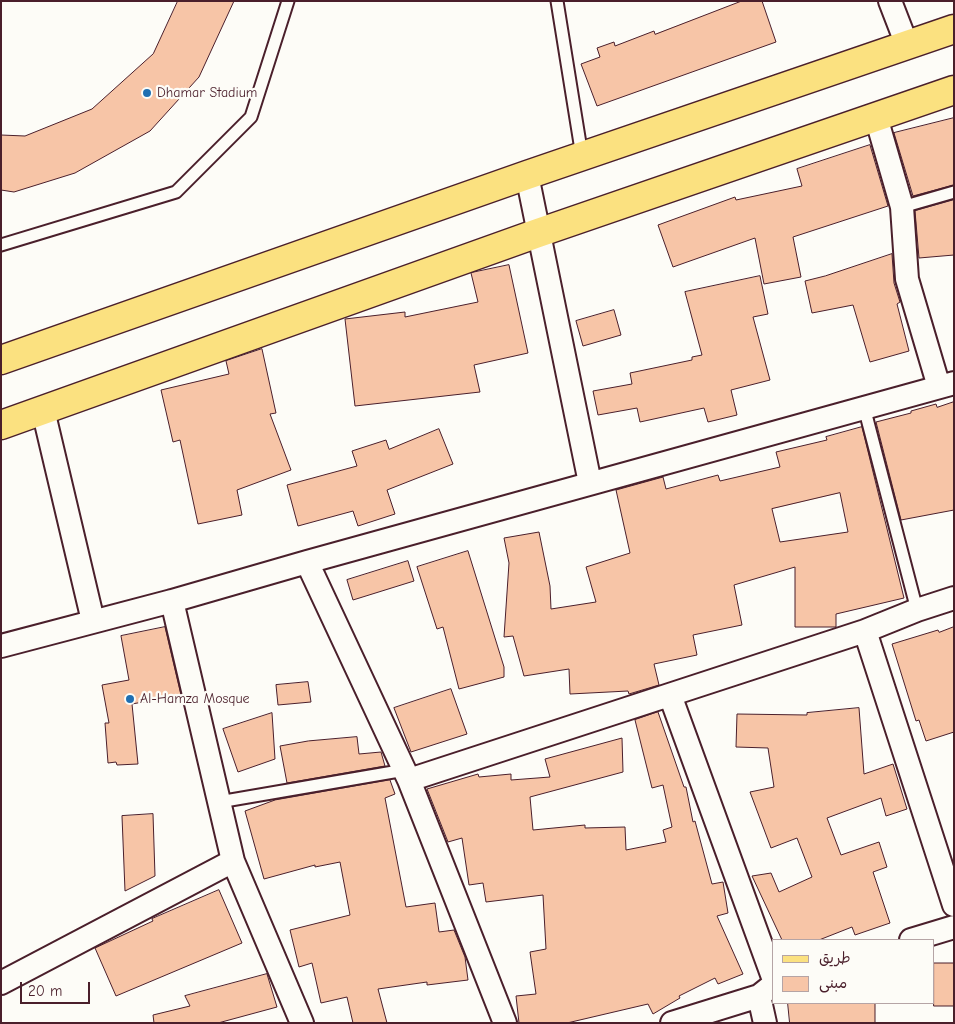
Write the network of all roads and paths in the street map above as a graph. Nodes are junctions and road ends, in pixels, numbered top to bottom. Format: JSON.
{"nodes":[{"id":1,"x":288,"y":1,"type":"edge"},
{"id":2,"x":557,"y":1,"type":"edge"},
{"id":3,"x":890,"y":1,"type":"edge"},
{"id":4,"x":954,"y":29,"type":"edge"},
{"id":5,"x":907,"y":45,"type":"junction"},
{"id":6,"x":954,"y":90,"type":"edge"},
{"id":7,"x":876,"y":117,"type":"junction"},
{"id":8,"x":582,"y":156,"type":"junction"},
{"id":9,"x":527,"y":174,"type":"junction"},
{"id":10,"x":954,"y":192,"type":"edge"},
{"id":11,"x":902,"y":207,"type":"junction"},
{"id":12,"x":538,"y":233,"type":"junction"},
{"id":13,"x":1,"y":245,"type":"edge"},
{"id":14,"x":1,"y":360,"type":"edge"},
{"id":15,"x":946,"y":385,"type":"edge"},
{"id":16,"x":864,"y":407,"type":"junction"},
{"id":17,"x":43,"y":410,"type":"junction"},
{"id":18,"x":1,"y":425,"type":"edge"},
{"id":19,"x":590,"y":483,"type":"junction"},
{"id":20,"x":307,"y":562,"type":"junction"},
{"id":21,"x":954,"y":598,"type":"edge"},
{"id":22,"x":172,"y":601,"type":"junction"},
{"id":23,"x":917,"y":610,"type":"junction"},
{"id":24,"x":93,"y":621,"type":"junction"},
{"id":25,"x":865,"y":631,"type":"junction"},
{"id":26,"x":1,"y":646,"type":"edge"},
{"id":27,"x":670,"y":695,"type":"junction"},
{"id":28,"x":407,"y":775,"type":"junction"},
{"id":29,"x":219,"y":802,"type":"junction"},
{"id":30,"x":233,"y":861,"type":"junction"},
{"id":31,"x":954,"y":905,"type":"edge"},
{"id":32,"x":954,"y":927,"type":"edge"},
{"id":33,"x":915,"y":939,"type":"edge"},
{"id":34,"x":1,"y":983,"type":"edge"},
{"id":35,"x":769,"y":987,"type":"edge"},
{"id":36,"x":302,"y":1023,"type":"edge"},
{"id":37,"x":505,"y":1023,"type":"edge"},
{"id":38,"x":672,"y":1023,"type":"edge"},
{"id":39,"x":764,"y":1023,"type":"edge"}],
"edges":[{"from":1,"to":13,"type":"lane"},
{"from":2,"to":8,"type":"lane"},
{"from":3,"to":5,"type":"street"},
{"from":4,"to":5,"type":"main road"},
{"from":5,"to":8,"type":"main road"},
{"from":6,"to":7,"type":"main road"},
{"from":7,"to":11,"type":"street"},
{"from":7,"to":12,"type":"main road"},
{"from":8,"to":9,"type":"main road"},
{"from":9,"to":12,"type":"street"},
{"from":9,"to":14,"type":"main road"},
{"from":10,"to":11,"type":"lane"},
{"from":11,"to":15,"type":"street"},
{"from":12,"to":17,"type":"main road"},
{"from":12,"to":19,"type":"street"},
{"from":15,"to":16,"type":"street"},
{"from":16,"to":19,"type":"street"},
{"from":16,"to":23,"type":"lane"},
{"from":17,"to":18,"type":"main road"},
{"from":17,"to":24,"type":"street"},
{"from":19,"to":20,"type":"street"},
{"from":20,"to":22,"type":"street"},
{"from":20,"to":28,"type":"street"},
{"from":21,"to":23,"type":"street"},
{"from":22,"to":24,"type":"street"},
{"from":22,"to":29,"type":"street"},
{"from":23,"to":25,"type":"street"},
{"from":24,"to":26,"type":"street"},
{"from":25,"to":27,"type":"street"},
{"from":25,"to":31,"type":"street"},
{"from":27,"to":28,"type":"street"},
{"from":27,"to":35,"type":"street"},
{"from":28,"to":29,"type":"lane"},
{"from":28,"to":37,"type":"street"},
{"from":29,"to":30,"type":"street"},
{"from":30,"to":34,"type":"street"},
{"from":30,"to":36,"type":"street"},
{"from":32,"to":33,"type":"street"},
{"from":35,"to":38,"type":"street"},
{"from":35,"to":39,"type":"street"}]}
